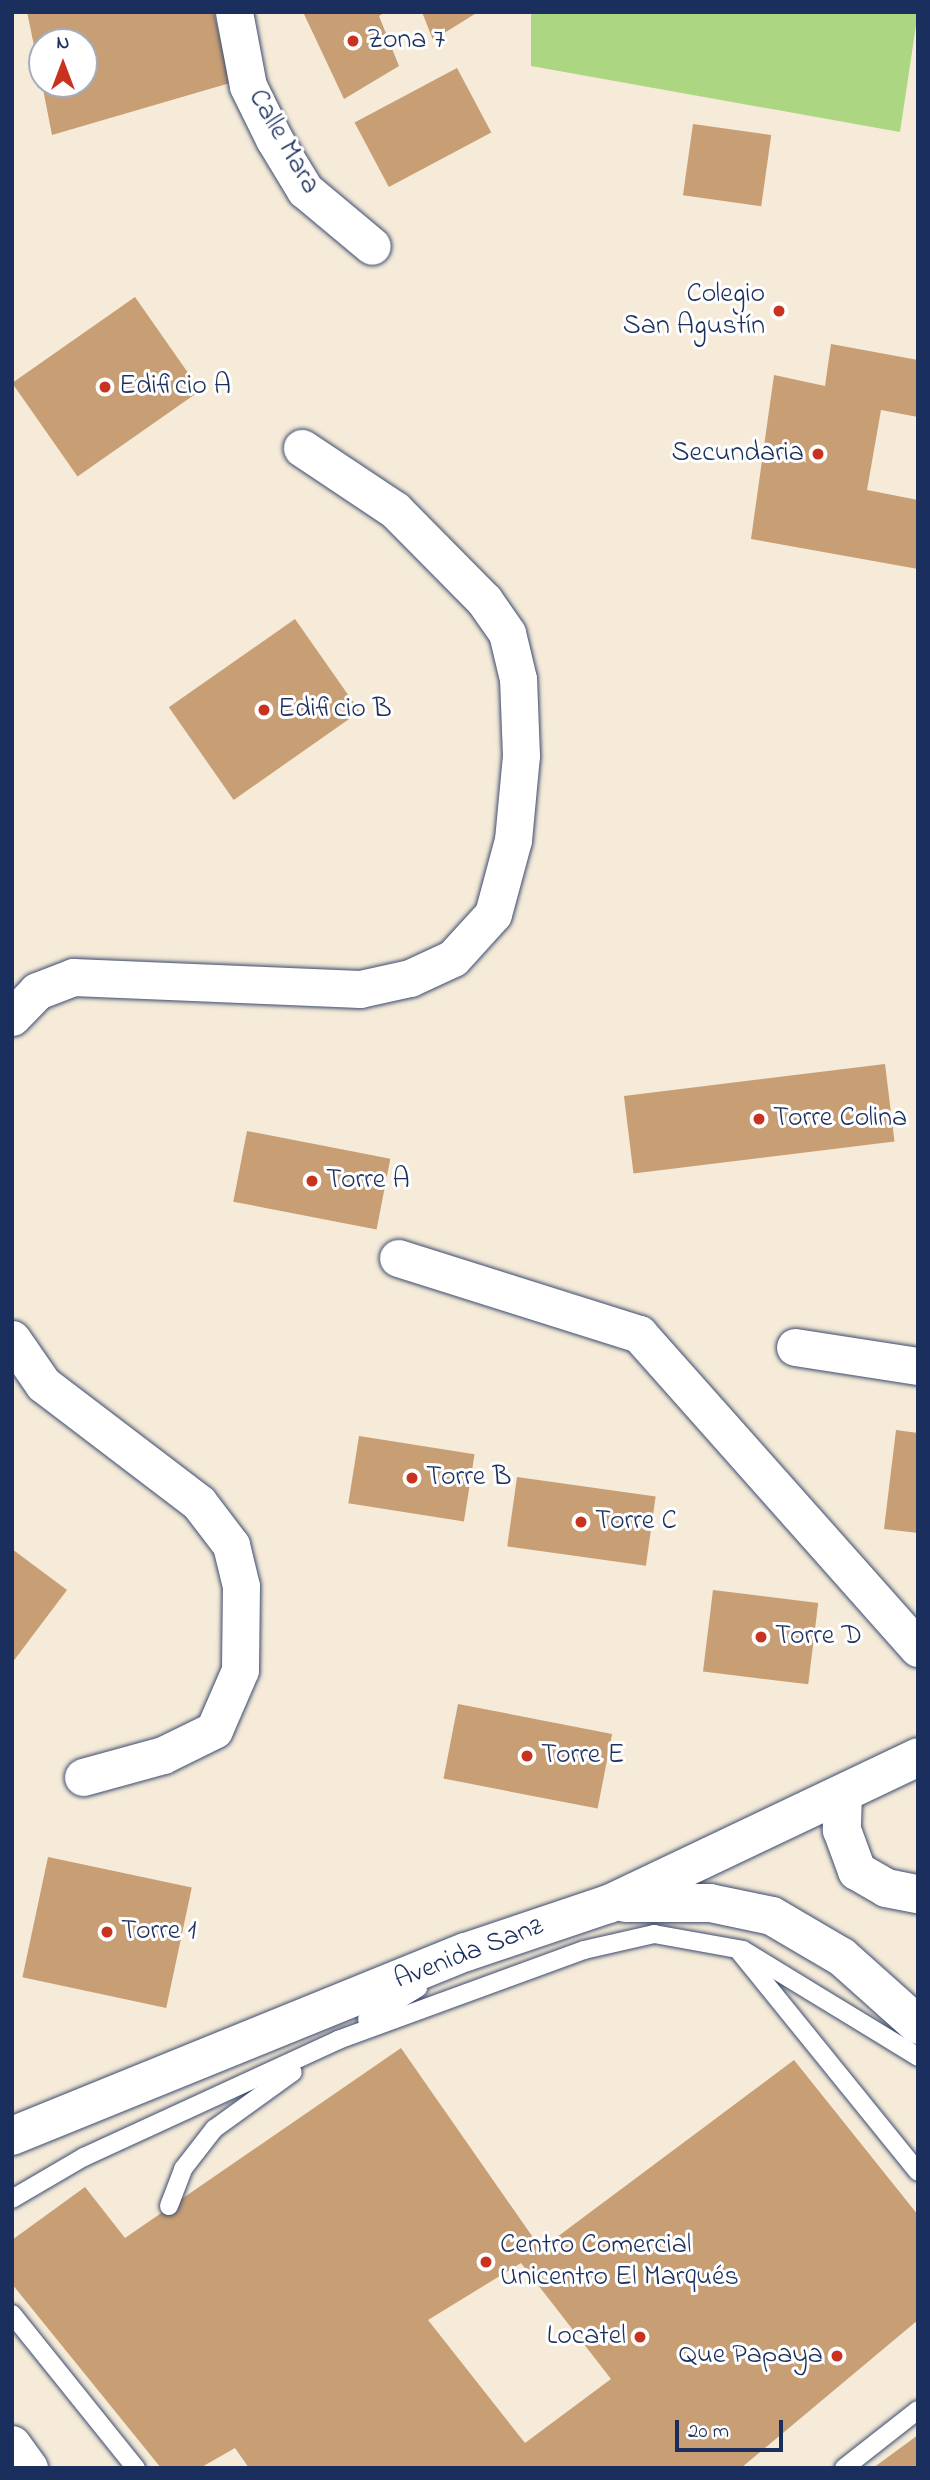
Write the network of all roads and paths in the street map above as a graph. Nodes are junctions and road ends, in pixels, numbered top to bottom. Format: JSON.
{"nodes":[{"id":1,"x":234,"y":12,"type":"edge"},
{"id":2,"x":372,"y":246,"type":"dead end"},
{"id":3,"x":302,"y":449,"type":"dead end"},
{"id":4,"x":12,"y":1017,"type":"edge"},
{"id":5,"x":398,"y":1258,"type":"dead end"},
{"id":6,"x":12,"y":1339,"type":"edge"},
{"id":7,"x":795,"y":1347,"type":"dead end"},
{"id":8,"x":918,"y":1366,"type":"edge"},
{"id":9,"x":918,"y":1648,"type":"edge"},
{"id":10,"x":918,"y":1757,"type":"edge"},
{"id":11,"x":83,"y":1777,"type":"dead end"},
{"id":12,"x":843,"y":1794,"type":"junction"},
{"id":13,"x":918,"y":1894,"type":"edge"},
{"id":14,"x":609,"y":1904,"type":"junction"},
{"id":15,"x":737,"y":1949,"type":"junction"},
{"id":16,"x":466,"y":1952,"type":"junction"},
{"id":17,"x":918,"y":2025,"type":"edge"},
{"id":18,"x":338,"y":2040,"type":"junction"},
{"id":19,"x":918,"y":2057,"type":"edge"},
{"id":20,"x":12,"y":2136,"type":"edge"},
{"id":21,"x":918,"y":2172,"type":"edge"},
{"id":22,"x":12,"y":2199,"type":"edge"},
{"id":23,"x":169,"y":2206,"type":"dead end"},
{"id":24,"x":12,"y":2314,"type":"edge"},
{"id":25,"x":918,"y":2410,"type":"edge"},
{"id":26,"x":12,"y":2445,"type":"edge"},
{"id":27,"x":29,"y":2468,"type":"edge"},
{"id":28,"x":136,"y":2468,"type":"edge"},
{"id":29,"x":844,"y":2468,"type":"edge"}],
"edges":[{"from":1,"to":2,"type":"street","name":"Calle Mara"},
{"from":3,"to":4,"type":"street"},
{"from":5,"to":9,"type":"street"},
{"from":6,"to":11,"type":"street"},
{"from":7,"to":8,"type":"street"},
{"from":10,"to":12,"type":"street","name":"Avenida Sanz"},
{"from":12,"to":13,"type":"street"},
{"from":12,"to":14,"type":"street","name":"Avenida Sanz"},
{"from":14,"to":16,"type":"street","name":"Avenida Sanz"},
{"from":14,"to":17,"type":"street"},
{"from":15,"to":18,"type":"lane"},
{"from":15,"to":19,"type":"lane"},
{"from":15,"to":21,"type":"lane"},
{"from":16,"to":18,"type":"lane"},
{"from":16,"to":20,"type":"street","name":"Avenida Sanz"},
{"from":18,"to":22,"type":"lane"},
{"from":18,"to":23,"type":"lane"},
{"from":24,"to":28,"type":"lane"},
{"from":25,"to":29,"type":"lane"},
{"from":26,"to":27,"type":"street"}]}
